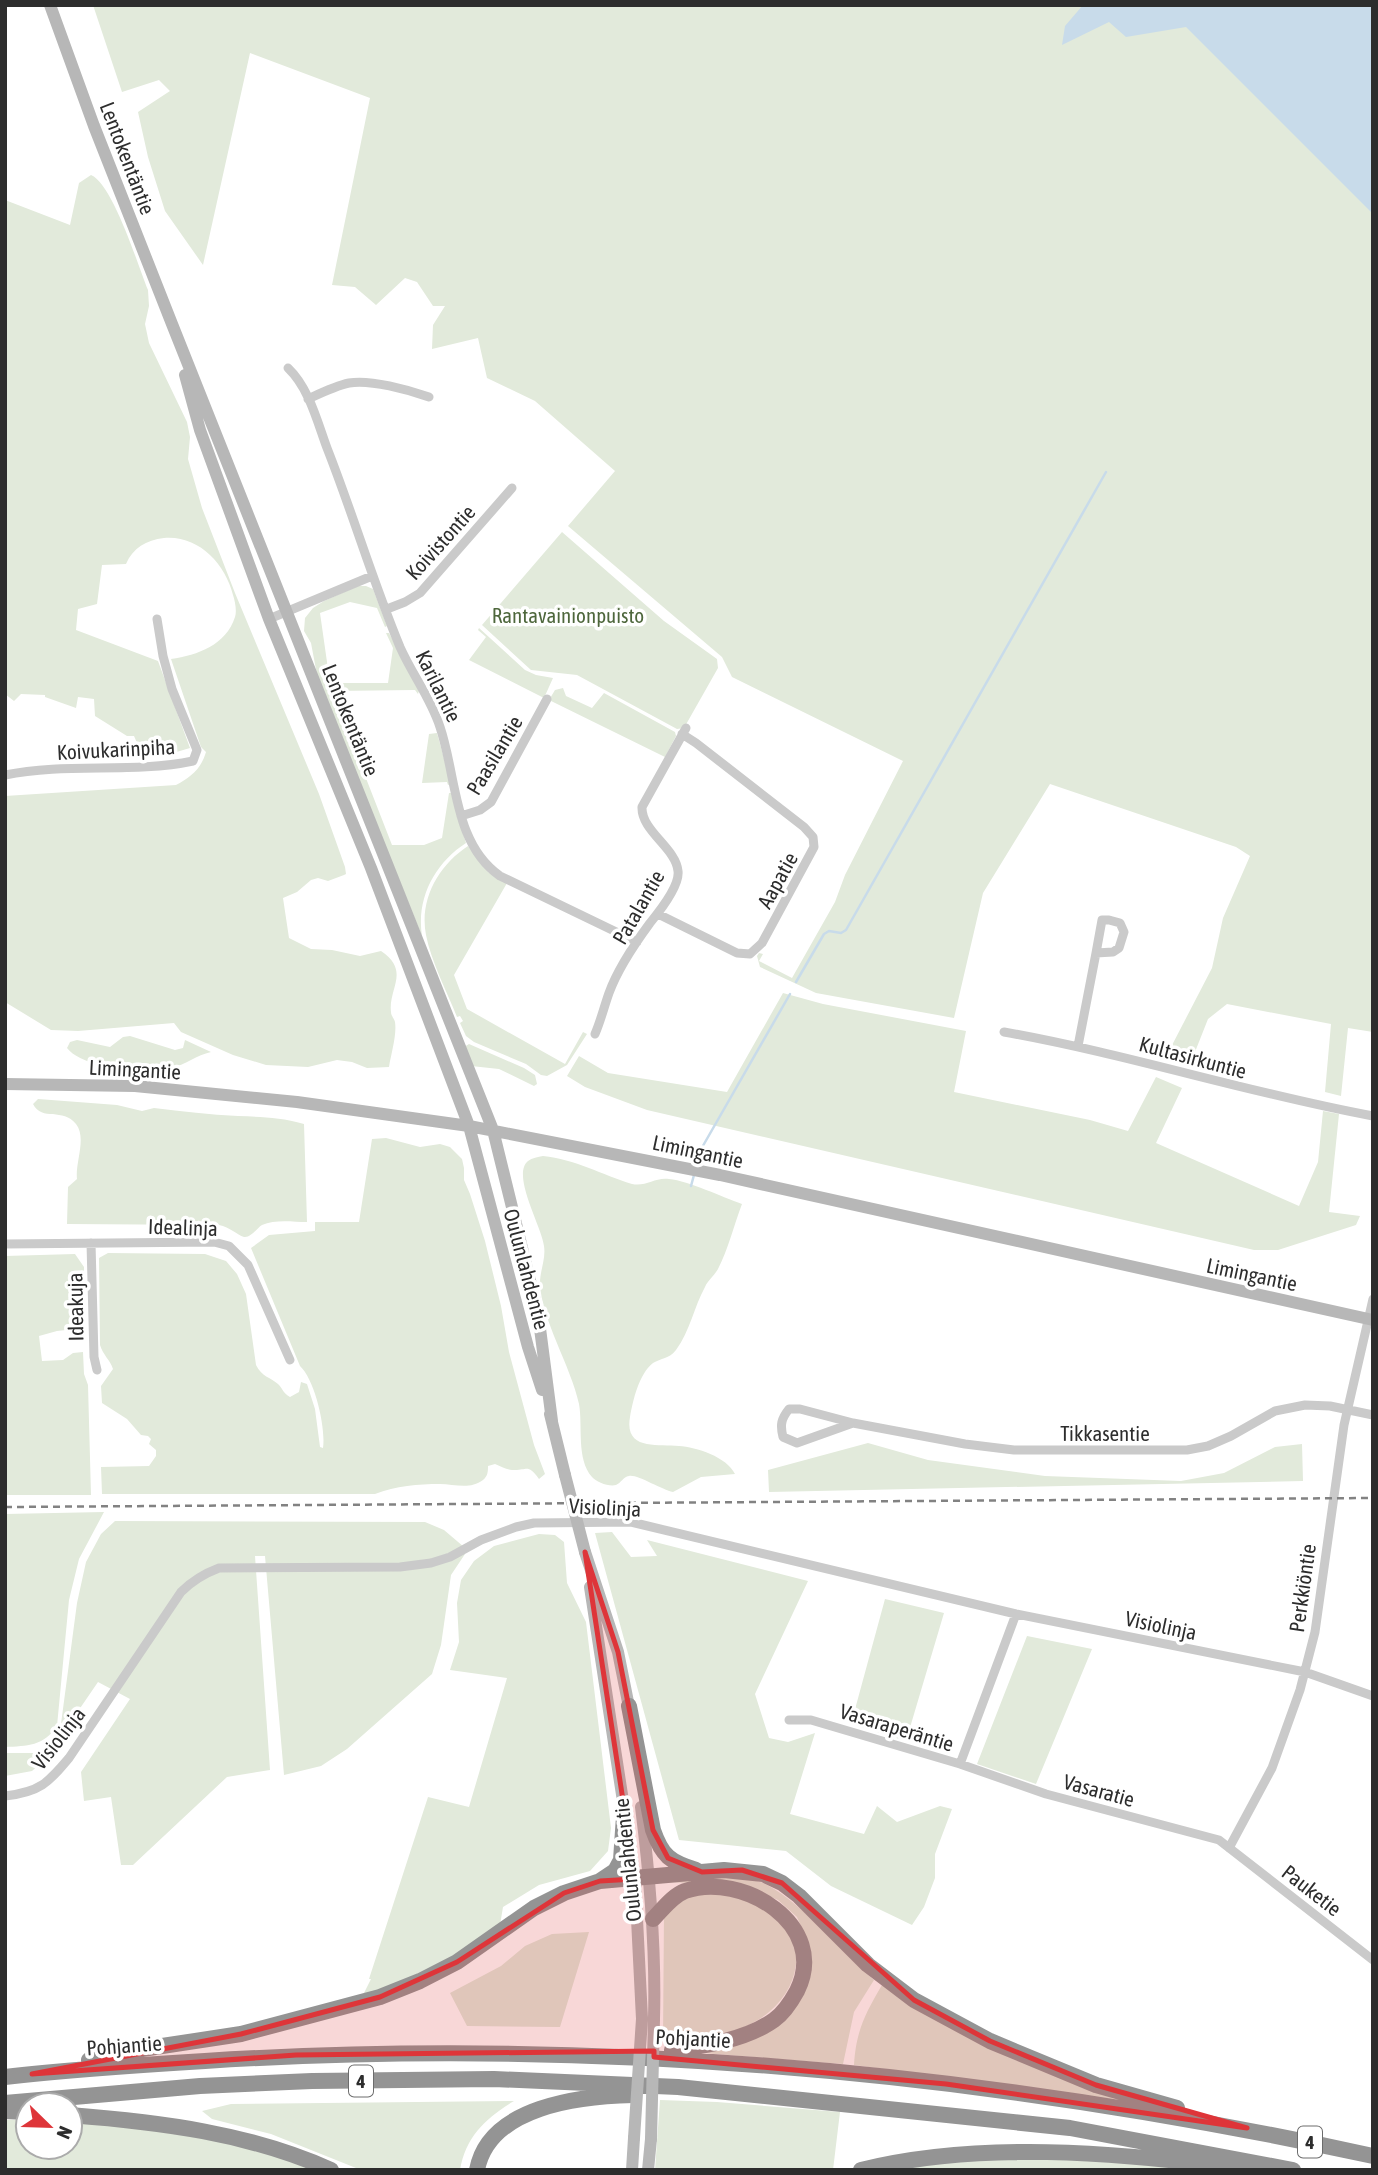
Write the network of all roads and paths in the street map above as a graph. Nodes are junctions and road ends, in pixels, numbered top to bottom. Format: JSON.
{"nodes":[{"id":1,"x":50,"y":5,"type":"edge"},
{"id":2,"x":172,"y":324,"type":"junction"},
{"id":3,"x":288,"y":368,"type":"dead end"},
{"id":4,"x":429,"y":397,"type":"dead end"},
{"id":5,"x":308,"y":398,"type":"junction"},
{"id":6,"x":512,"y":488,"type":"dead end"},
{"id":7,"x":372,"y":576,"type":"junction"},
{"id":8,"x":387,"y":609,"type":"junction"},
{"id":9,"x":288,"y":612,"type":"junction"},
{"id":10,"x":158,"y":619,"type":"dead end"},
{"id":11,"x":269,"y":619,"type":"junction"},
{"id":12,"x":547,"y":699,"type":"dead end"},
{"id":13,"x":684,"y":731,"type":"joint"},
{"id":14,"x":5,"y":775,"type":"edge"},
{"id":15,"x":461,"y":816,"type":"junction"},
{"id":16,"x":658,"y":914,"type":"junction"},
{"id":17,"x":637,"y":943,"type":"junction"},
{"id":18,"x":1096,"y":953,"type":"dead end"},
{"id":19,"x":1004,"y":1032,"type":"dead end"},
{"id":20,"x":595,"y":1034,"type":"dead end"},
{"id":21,"x":1079,"y":1045,"type":"junction"},
{"id":22,"x":5,"y":1084,"type":"edge"},
{"id":23,"x":1373,"y":1116,"type":"edge"},
{"id":24,"x":469,"y":1126,"type":"junction"},
{"id":25,"x":493,"y":1130,"type":"junction"},
{"id":26,"x":91,"y":1243,"type":"junction"},
{"id":27,"x":5,"y":1244,"type":"edge"},
{"id":28,"x":1373,"y":1299,"type":"edge"},
{"id":29,"x":1370,"y":1320,"type":"edge"},
{"id":30,"x":290,"y":1360,"type":"dead end"},
{"id":31,"x":97,"y":1370,"type":"dead end"},
{"id":32,"x":1348,"y":1410,"type":"junction"},
{"id":33,"x":1373,"y":1415,"type":"edge"},
{"id":34,"x":552,"y":1421,"type":"junction"},
{"id":35,"x":853,"y":1423,"type":"junction"},
{"id":36,"x":585,"y":1552,"type":"junction"},
{"id":37,"x":1016,"y":1614,"type":"junction"},
{"id":38,"x":1305,"y":1672,"type":"junction"},
{"id":39,"x":1373,"y":1696,"type":"edge"},
{"id":40,"x":629,"y":1706,"type":"junction"},
{"id":41,"x":789,"y":1720,"type":"dead end"},
{"id":42,"x":960,"y":1765,"type":"junction"},
{"id":43,"x":5,"y":1796,"type":"edge"},
{"id":44,"x":624,"y":1816,"type":"junction"},
{"id":45,"x":1229,"y":1848,"type":"junction"},
{"id":46,"x":702,"y":1872,"type":"junction"},
{"id":47,"x":643,"y":1878,"type":"junction"},
{"id":48,"x":600,"y":1881,"type":"junction"},
{"id":49,"x":653,"y":1919,"type":"junction"},
{"id":50,"x":1373,"y":1960,"type":"edge"},
{"id":51,"x":648,"y":2019,"type":"junction"},
{"id":52,"x":584,"y":2054,"type":"junction"},
{"id":53,"x":32,"y":2074,"type":"junction"},
{"id":54,"x":5,"y":2077,"type":"edge"},
{"id":55,"x":716,"y":2092,"type":"junction"},
{"id":56,"x":5,"y":2103,"type":"edge"},
{"id":57,"x":84,"y":2116,"type":"edge"},
{"id":58,"x":1247,"y":2128,"type":"junction"},
{"id":59,"x":1373,"y":2156,"type":"edge"},
{"id":60,"x":331,"y":2170,"type":"edge"},
{"id":61,"x":477,"y":2170,"type":"edge"},
{"id":62,"x":632,"y":2170,"type":"edge"},
{"id":63,"x":648,"y":2170,"type":"edge"},
{"id":64,"x":861,"y":2170,"type":"edge"},
{"id":65,"x":1250,"y":2170,"type":"edge"},
{"id":66,"x":1293,"y":2170,"type":"edge"}],
"edges":[{"from":1,"to":2,"type":"main road","name":"Lentokentäntie"},
{"from":2,"to":9,"type":"main road","name":"Lentokentäntie"},
{"from":2,"to":11,"type":"main road","name":"Lentokentäntie"},
{"from":3,"to":5,"type":"street","name":"Karilantie"},
{"from":4,"to":5,"type":"street"},
{"from":5,"to":7,"type":"street","name":"Karilantie"},
{"from":6,"to":8,"type":"street","name":"Koivistontie"},
{"from":7,"to":8,"type":"street","name":"Karilantie"},
{"from":7,"to":9,"type":"street"},
{"from":8,"to":15,"type":"street","name":"Karilantie"},
{"from":9,"to":11,"type":"street"},
{"from":9,"to":25,"type":"main road","name":"Lentokentäntie"},
{"from":10,"to":14,"type":"street","name":"Koivukarinpiha"},
{"from":11,"to":24,"type":"main road","name":"Lentokentäntie"},
{"from":12,"to":15,"type":"street","name":"Paasilantie"},
{"from":13,"to":16,"type":"street","name":"Patalantie"},
{"from":13,"to":16,"type":"street","name":"Aapatie"},
{"from":15,"to":17,"type":"street","name":"Karilantie"},
{"from":16,"to":17,"type":"street","name":"Patalantie"},
{"from":17,"to":20,"type":"street","name":"Patalantie"},
{"from":18,"to":21,"type":"street"},
{"from":19,"to":21,"type":"street","name":"Kultasirkuntie"},
{"from":21,"to":23,"type":"street","name":"Kultasirkuntie"},
{"from":22,"to":24,"type":"main road","name":"Limingantie"},
{"from":24,"to":25,"type":"main road","name":"Limingantie"},
{"from":24,"to":34,"type":"main road","name":"Oulunlahdentie"},
{"from":25,"to":29,"type":"main road","name":"Limingantie"},
{"from":25,"to":34,"type":"main road","name":"Oulunlahdentie"},
{"from":26,"to":27,"type":"street","name":"Idealinja"},
{"from":26,"to":30,"type":"street","name":"Idealinja"},
{"from":26,"to":31,"type":"street","name":"Ideakuja"},
{"from":28,"to":29,"type":"street","name":"Perkkiöntie"},
{"from":29,"to":32,"type":"street","name":"Perkkiöntie"},
{"from":32,"to":33,"type":"street","name":"Tikkasentie"},
{"from":32,"to":35,"type":"street","name":"Tikkasentie"},
{"from":32,"to":38,"type":"street","name":"Perkkiöntie"},
{"from":34,"to":36,"type":"main road","name":"Oulunlahdentie","bridge":true},
{"from":35,"to":35,"type":"street","name":"Tikkasentie"},
{"from":36,"to":40,"type":"main road","name":"Oulunlahdentie"},
{"from":36,"to":44,"type":"main road","name":"Oulunlahdentie"},
{"from":37,"to":38,"type":"street","name":"Visiolinja"},
{"from":37,"to":42,"type":"street","name":"Vasaraperäntie"},
{"from":37,"to":43,"type":"street","name":"Visiolinja"},
{"from":38,"to":39,"type":"street","name":"Visiolinja"},
{"from":38,"to":45,"type":"street","name":"Perkkiöntie"},
{"from":40,"to":46,"type":"highway"},
{"from":40,"to":47,"type":"main road","name":"Oulunlahdentie"},
{"from":41,"to":42,"type":"street","name":"Vasaraperäntie"},
{"from":42,"to":45,"type":"street","name":"Vasaratie"},
{"from":44,"to":47,"type":"main road","name":"Oulunlahdentie"},
{"from":44,"to":48,"type":"highway"},
{"from":45,"to":50,"type":"street","name":"Pauketie"},
{"from":46,"to":47,"type":"highway"},
{"from":46,"to":58,"type":"highway"},
{"from":47,"to":48,"type":"highway"},
{"from":47,"to":49,"type":"main road","name":"Oulunlahdentie"},
{"from":47,"to":51,"type":"main road","name":"Oulunlahdentie"},
{"from":48,"to":53,"type":"highway"},
{"from":49,"to":51,"type":"main road","name":"Oulunlahdentie"},
{"from":49,"to":52,"type":"highway"},
{"from":51,"to":62,"type":"main road","name":"Oulunlahdentie","bridge":true},
{"from":51,"to":63,"type":"main road","name":"Oulunlahdentie","bridge":true},
{"from":52,"to":53,"type":"highway","name":"Pohjantie","number":"4"},
{"from":52,"to":58,"type":"highway","name":"Pohjantie","number":"4"},
{"from":53,"to":54,"type":"highway","name":"Pohjantie","number":"4"},
{"from":55,"to":56,"type":"highway","number":"4"},
{"from":55,"to":61,"type":"highway"},
{"from":55,"to":66,"type":"highway","number":"4"},
{"from":57,"to":60,"type":"highway"},
{"from":58,"to":59,"type":"highway","name":"Pohjantie","number":"4"},
{"from":64,"to":65,"type":"highway"}]}
